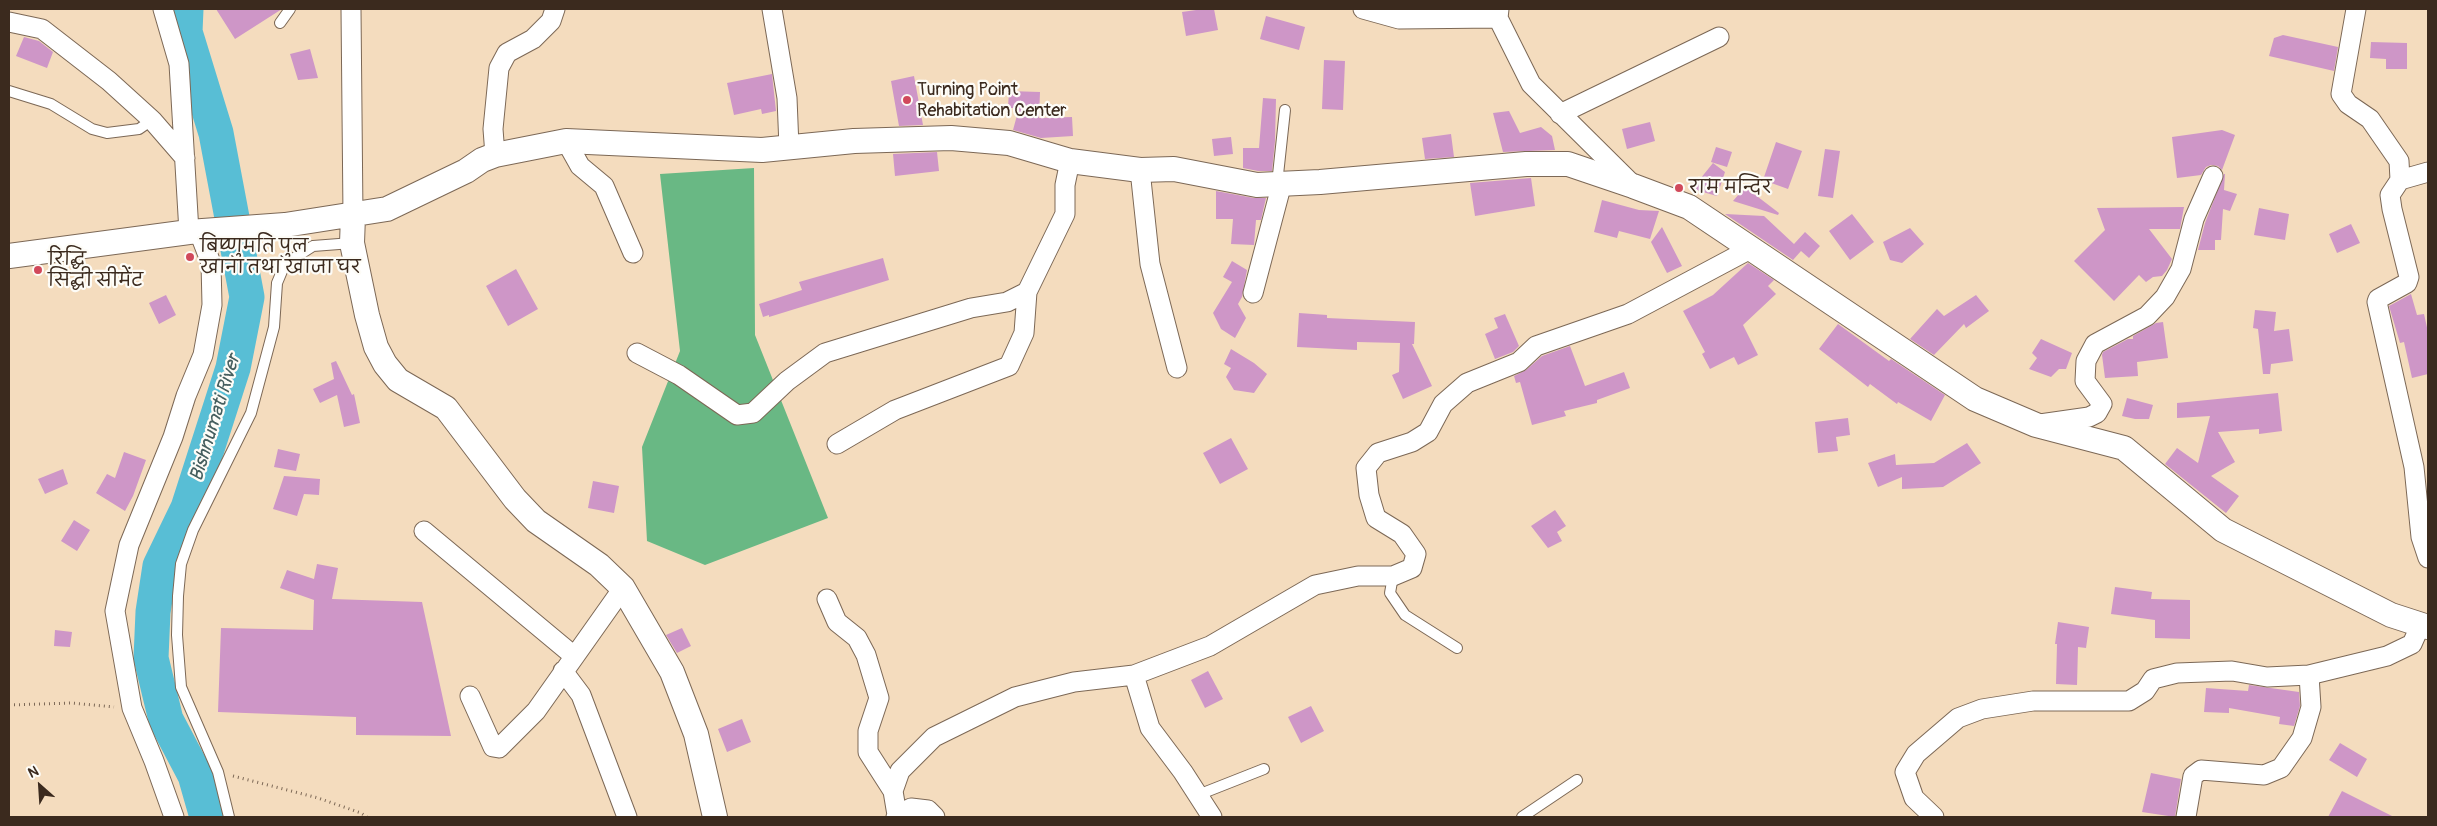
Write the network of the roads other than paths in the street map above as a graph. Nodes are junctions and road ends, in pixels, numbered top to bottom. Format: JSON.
{"nodes":[{"id":1,"x":163,"y":9,"type":"edge"},
{"id":2,"x":290,"y":9,"type":"edge"},
{"id":3,"x":351,"y":9,"type":"edge"},
{"id":4,"x":555,"y":9,"type":"edge"},
{"id":5,"x":772,"y":9,"type":"edge"},
{"id":6,"x":1363,"y":9,"type":"edge"},
{"id":7,"x":2356,"y":9,"type":"edge"},
{"id":8,"x":1498,"y":14,"type":"edge"},
{"id":9,"x":9,"y":22,"type":"edge"},
{"id":10,"x":280,"y":23,"type":"dead end"},
{"id":11,"x":1719,"y":38,"type":"dead end"},
{"id":12,"x":9,"y":90,"type":"edge"},
{"id":13,"x":1285,"y":110,"type":"dead end"},
{"id":14,"x":1560,"y":114,"type":"junction"},
{"id":15,"x":152,"y":120,"type":"junction"},
{"id":16,"x":566,"y":141,"type":"junction"},
{"id":17,"x":789,"y":146,"type":"junction"},
{"id":18,"x":495,"y":155,"type":"junction"},
{"id":19,"x":185,"y":158,"type":"junction"},
{"id":20,"x":1070,"y":161,"type":"junction"},
{"id":21,"x":1140,"y":170,"type":"junction"},
{"id":22,"x":2428,"y":172,"type":"edge"},
{"id":23,"x":2213,"y":176,"type":"dead end"},
{"id":24,"x":2400,"y":180,"type":"junction"},
{"id":25,"x":1280,"y":184,"type":"junction"},
{"id":26,"x":1634,"y":186,"type":"junction"},
{"id":27,"x":353,"y":216,"type":"junction"},
{"id":28,"x":202,"y":232,"type":"junction"},
{"id":29,"x":352,"y":243,"type":"junction"},
{"id":30,"x":1752,"y":248,"type":"junction"},
{"id":31,"x":633,"y":253,"type":"dead end"},
{"id":32,"x":9,"y":256,"type":"edge"},
{"id":33,"x":1027,"y":292,"type":"junction"},
{"id":34,"x":1253,"y":293,"type":"dead end"},
{"id":35,"x":636,"y":353,"type":"dead end"},
{"id":36,"x":1177,"y":368,"type":"dead end"},
{"id":37,"x":2036,"y":425,"type":"junction"},
{"id":38,"x":837,"y":444,"type":"dead end"},
{"id":39,"x":424,"y":531,"type":"dead end"},
{"id":40,"x":2428,"y":558,"type":"edge"},
{"id":41,"x":1393,"y":576,"type":"junction"},
{"id":42,"x":623,"y":588,"type":"junction"},
{"id":43,"x":827,"y":599,"type":"dead end"},
{"id":44,"x":2424,"y":626,"type":"edge"},
{"id":45,"x":1457,"y":648,"type":"dead end"},
{"id":46,"x":569,"y":663,"type":"junction"},
{"id":47,"x":1134,"y":675,"type":"junction"},
{"id":48,"x":2309,"y":675,"type":"junction"},
{"id":49,"x":470,"y":696,"type":"dead end"},
{"id":50,"x":1264,"y":769,"type":"dead end"},
{"id":51,"x":1577,"y":780,"type":"dead end"},
{"id":52,"x":893,"y":791,"type":"junction"},
{"id":53,"x":1198,"y":795,"type":"junction"},
{"id":54,"x":897,"y":816,"type":"edge"},
{"id":55,"x":174,"y":817,"type":"edge"},
{"id":56,"x":229,"y":817,"type":"edge"},
{"id":57,"x":627,"y":817,"type":"edge"},
{"id":58,"x":715,"y":817,"type":"edge"},
{"id":59,"x":935,"y":817,"type":"edge"},
{"id":60,"x":1212,"y":817,"type":"edge"},
{"id":61,"x":1522,"y":817,"type":"edge"},
{"id":62,"x":1934,"y":817,"type":"edge"},
{"id":63,"x":2186,"y":817,"type":"edge"}],
"edges":[{"from":1,"to":19,"type":"street"},
{"from":2,"to":10,"type":"lane"},
{"from":3,"to":27,"type":"street"},
{"from":4,"to":18,"type":"street"},
{"from":5,"to":17,"type":"street"},
{"from":6,"to":8,"type":"street"},
{"from":7,"to":24,"type":"street"},
{"from":8,"to":14,"type":"street"},
{"from":9,"to":15,"type":"street"},
{"from":11,"to":14,"type":"street"},
{"from":12,"to":15,"type":"lane"},
{"from":13,"to":25,"type":"lane"},
{"from":14,"to":26,"type":"street"},
{"from":15,"to":19,"type":"street"},
{"from":16,"to":17,"type":"street"},
{"from":16,"to":18,"type":"street"},
{"from":16,"to":31,"type":"street"},
{"from":17,"to":20,"type":"street"},
{"from":18,"to":27,"type":"street"},
{"from":19,"to":28,"type":"street"},
{"from":20,"to":21,"type":"street"},
{"from":20,"to":33,"type":"street"},
{"from":21,"to":25,"type":"street"},
{"from":21,"to":36,"type":"street"},
{"from":22,"to":24,"type":"street"},
{"from":23,"to":37,"type":"street"},
{"from":24,"to":40,"type":"street"},
{"from":25,"to":26,"type":"street"},
{"from":25,"to":34,"type":"street"},
{"from":26,"to":30,"type":"street"},
{"from":27,"to":28,"type":"street"},
{"from":27,"to":29,"type":"street"},
{"from":28,"to":32,"type":"street"},
{"from":28,"to":55,"type":"street"},
{"from":29,"to":42,"type":"street"},
{"from":29,"to":56,"type":"lane"},
{"from":30,"to":37,"type":"street"},
{"from":30,"to":41,"type":"street"},
{"from":33,"to":35,"type":"street"},
{"from":33,"to":38,"type":"street"},
{"from":37,"to":44,"type":"street"},
{"from":39,"to":46,"type":"street"},
{"from":41,"to":45,"type":"lane"},
{"from":41,"to":47,"type":"street"},
{"from":42,"to":46,"type":"street"},
{"from":42,"to":58,"type":"street"},
{"from":43,"to":52,"type":"street"},
{"from":44,"to":48,"type":"street"},
{"from":46,"to":49,"type":"street"},
{"from":46,"to":57,"type":"street"},
{"from":47,"to":52,"type":"street"},
{"from":47,"to":53,"type":"street"},
{"from":48,"to":62,"type":"street"},
{"from":48,"to":63,"type":"street"},
{"from":50,"to":53,"type":"lane"},
{"from":51,"to":61,"type":"lane"},
{"from":52,"to":54,"type":"street"},
{"from":53,"to":60,"type":"street"},
{"from":54,"to":59,"type":"street"}]}
